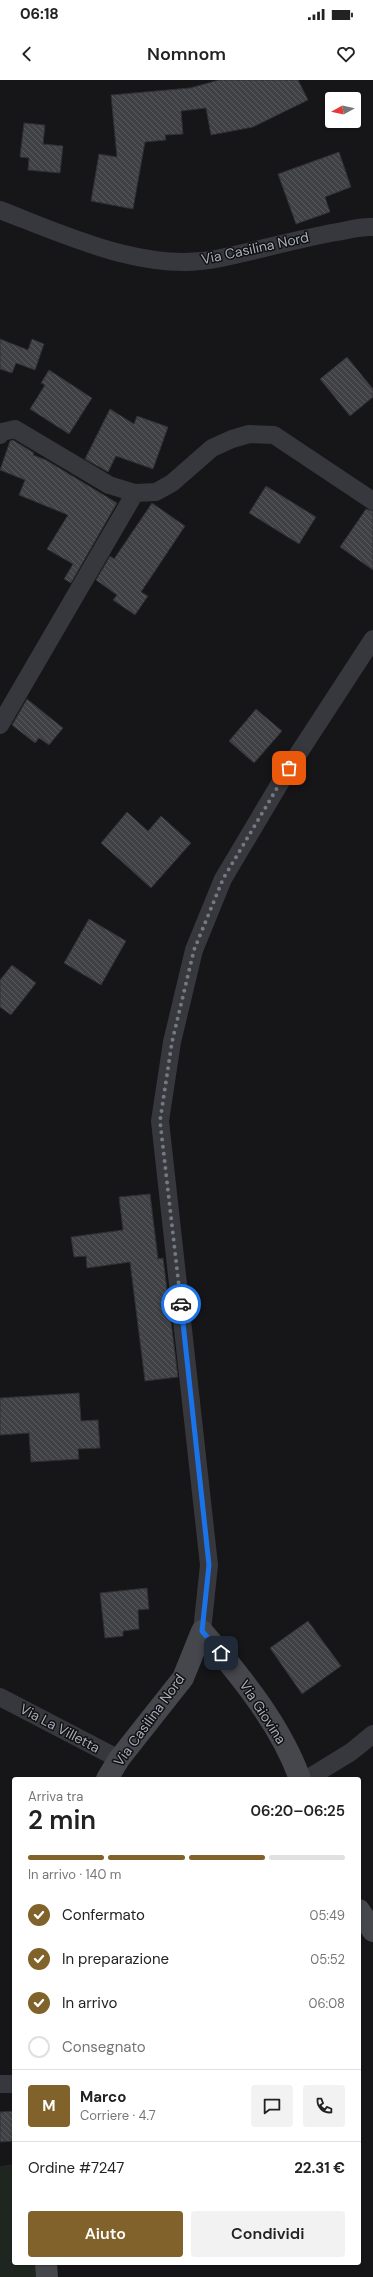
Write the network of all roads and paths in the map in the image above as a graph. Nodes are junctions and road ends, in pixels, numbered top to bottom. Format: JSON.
{"nodes":[{"id":1,"x":0,"y":210,"type":"edge"},
{"id":2,"x":373,"y":227,"type":"edge"},
{"id":3,"x":0,"y":435,"type":"edge"},
{"id":4,"x":135,"y":493,"type":"junction"},
{"id":5,"x":373,"y":501,"type":"edge"},
{"id":6,"x":373,"y":639,"type":"edge"},
{"id":7,"x":0,"y":725,"type":"edge"},
{"id":8,"x":202,"y":1631,"type":"junction"},
{"id":9,"x":0,"y":1697,"type":"edge"},
{"id":10,"x":373,"y":1734,"type":"edge"},
{"id":11,"x":119,"y":1759,"type":"junction"},
{"id":12,"x":109,"y":1777,"type":"edge"},
{"id":13,"x":299,"y":1777,"type":"edge"},
{"id":14,"x":310,"y":1777,"type":"edge"},
{"id":15,"x":361,"y":1913,"type":"edge"},
{"id":16,"x":373,"y":1931,"type":"edge"},
{"id":17,"x":0,"y":2084,"type":"edge"},
{"id":18,"x":12,"y":2084,"type":"edge"},
{"id":19,"x":46,"y":2265,"type":"edge"},
{"id":20,"x":47,"y":2277,"type":"edge"}],
"edges":[{"from":1,"to":2,"type":"street","name":"Via Casilina Nord"},
{"from":3,"to":4,"type":"street"},
{"from":4,"to":5,"type":"street"},
{"from":4,"to":7,"type":"street"},
{"from":6,"to":8,"type":"street","name":"Via Casilina Nord"},
{"from":8,"to":11,"type":"street","name":"Via Casilina Nord"},
{"from":8,"to":13,"type":"street","name":"Via Giovina"},
{"from":9,"to":11,"type":"street","name":"Via La Villetta"},
{"from":10,"to":14,"type":"street"},
{"from":11,"to":12,"type":"street","name":"Via Casilina Nord"},
{"from":15,"to":16,"type":"street"},
{"from":17,"to":18,"type":"street"},
{"from":19,"to":20,"type":"street"}]}
